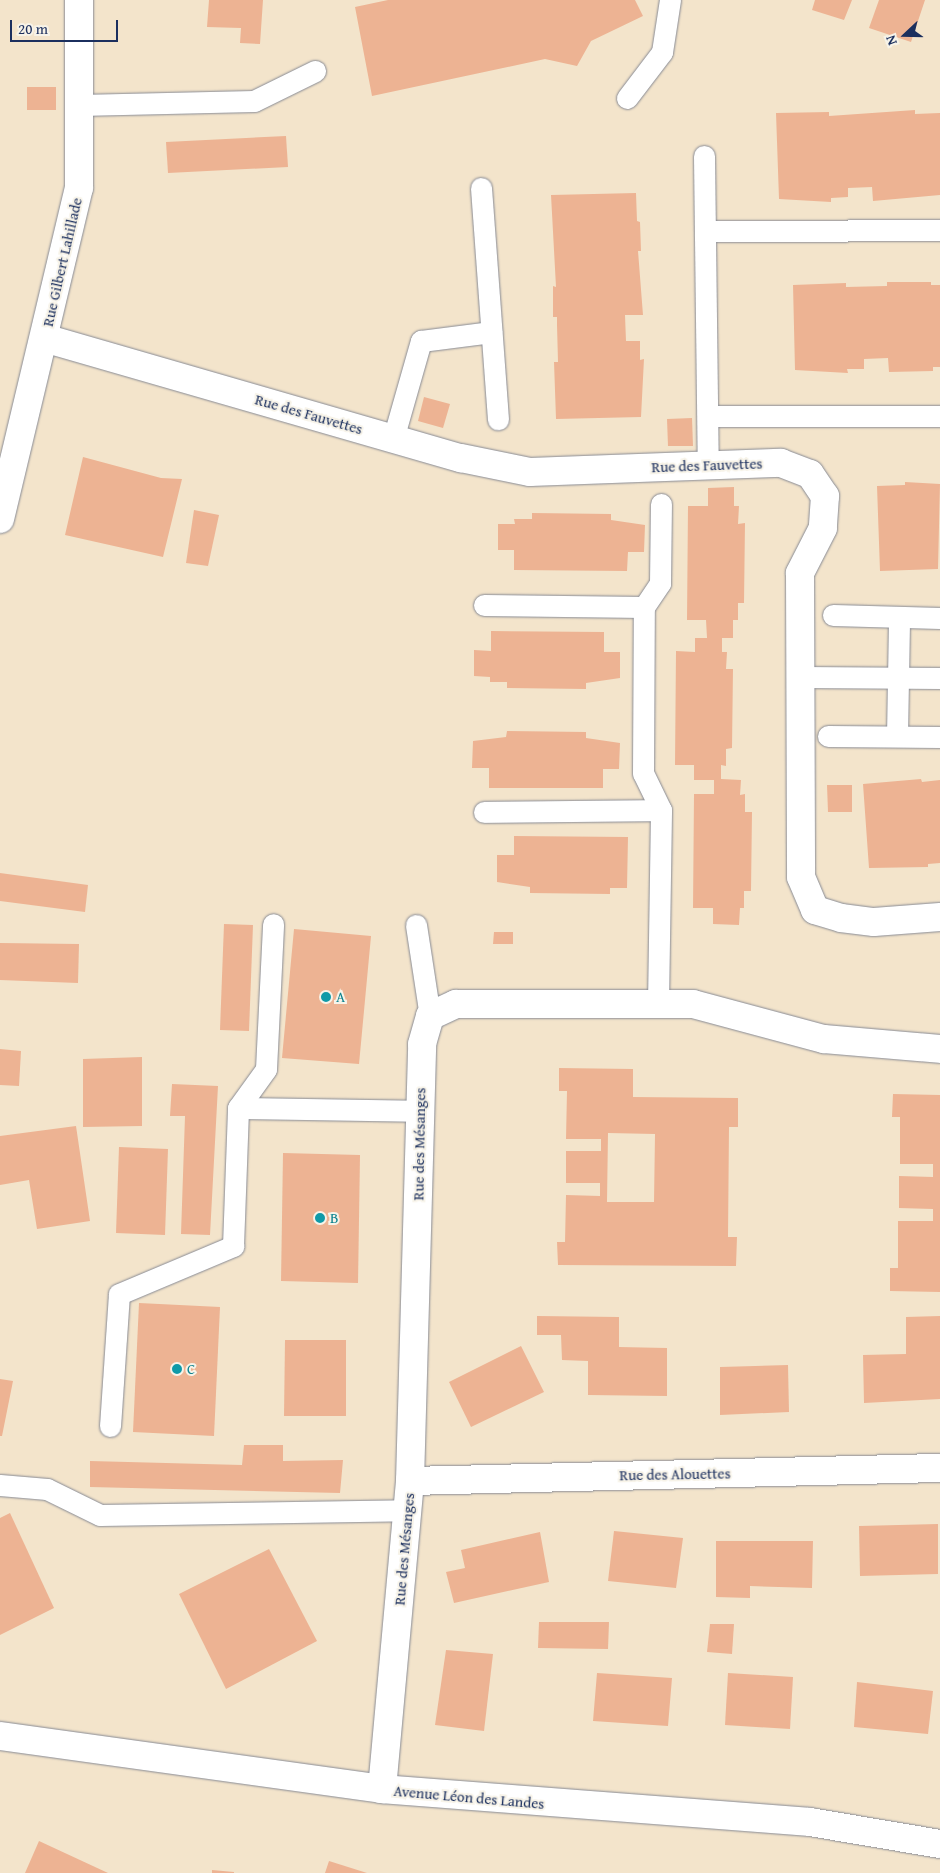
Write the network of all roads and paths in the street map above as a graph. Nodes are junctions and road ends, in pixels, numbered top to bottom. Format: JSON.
{"nodes":[{"id":1,"x":80,"y":0,"type":"edge"},
{"id":2,"x":670,"y":0,"type":"edge"},
{"id":3,"x":315,"y":71,"type":"dead end"},
{"id":4,"x":627,"y":98,"type":"dead end"},
{"id":5,"x":79,"y":105,"type":"junction"},
{"id":6,"x":704,"y":156,"type":"dead end"},
{"id":7,"x":481,"y":188,"type":"dead end"},
{"id":8,"x":940,"y":230,"type":"edge"},
{"id":9,"x":705,"y":231,"type":"junction"},
{"id":10,"x":491,"y":332,"type":"junction"},
{"id":11,"x":44,"y":338,"type":"junction"},
{"id":12,"x":708,"y":416,"type":"junction"},
{"id":13,"x":940,"y":416,"type":"edge"},
{"id":14,"x":498,"y":419,"type":"dead end"},
{"id":15,"x":393,"y":439,"type":"junction"},
{"id":16,"x":708,"y":465,"type":"junction"},
{"id":17,"x":661,"y":504,"type":"dead end"},
{"id":18,"x":0,"y":519,"type":"edge"},
{"id":19,"x":484,"y":606,"type":"dead end"},
{"id":20,"x":644,"y":607,"type":"junction"},
{"id":21,"x":833,"y":615,"type":"dead end"},
{"id":22,"x":899,"y":617,"type":"junction"},
{"id":23,"x":940,"y":618,"type":"edge"},
{"id":24,"x":801,"y":677,"type":"junction"},
{"id":25,"x":898,"y":678,"type":"junction"},
{"id":26,"x":940,"y":678,"type":"edge"},
{"id":27,"x":828,"y":736,"type":"dead end"},
{"id":28,"x":897,"y":736,"type":"junction"},
{"id":29,"x":940,"y":737,"type":"edge"},
{"id":30,"x":661,"y":810,"type":"junction"},
{"id":31,"x":484,"y":812,"type":"dead end"},
{"id":32,"x":940,"y":917,"type":"edge"},
{"id":33,"x":273,"y":924,"type":"dead end"},
{"id":34,"x":416,"y":925,"type":"dead end"},
{"id":35,"x":658,"y":1004,"type":"junction"},
{"id":36,"x":430,"y":1016,"type":"junction"},
{"id":37,"x":940,"y":1049,"type":"edge"},
{"id":38,"x":238,"y":1108,"type":"junction"},
{"id":39,"x":420,"y":1112,"type":"junction"},
{"id":40,"x":110,"y":1426,"type":"dead end"},
{"id":41,"x":940,"y":1468,"type":"edge"},
{"id":42,"x":410,"y":1481,"type":"junction"},
{"id":43,"x":0,"y":1485,"type":"edge"},
{"id":44,"x":407,"y":1510,"type":"junction"},
{"id":45,"x":0,"y":1736,"type":"edge"},
{"id":46,"x":382,"y":1789,"type":"junction"},
{"id":47,"x":940,"y":1844,"type":"edge"}],
"edges":[{"from":1,"to":5,"type":"street","name":"Rue Gilbert Lahillade"},
{"from":2,"to":4,"type":"lane"},
{"from":3,"to":5,"type":"lane"},
{"from":5,"to":11,"type":"street","name":"Rue Gilbert Lahillade"},
{"from":6,"to":9,"type":"lane"},
{"from":7,"to":10,"type":"lane"},
{"from":8,"to":9,"type":"lane"},
{"from":9,"to":12,"type":"lane"},
{"from":10,"to":14,"type":"lane"},
{"from":10,"to":15,"type":"lane"},
{"from":11,"to":15,"type":"street","name":"Rue des Fauvettes"},
{"from":11,"to":18,"type":"street","name":"Rue Gilbert Lahillade"},
{"from":12,"to":13,"type":"lane"},
{"from":12,"to":16,"type":"lane"},
{"from":15,"to":16,"type":"street","name":"Rue des Fauvettes"},
{"from":16,"to":24,"type":"street","name":"Rue des Fauvettes"},
{"from":17,"to":20,"type":"lane"},
{"from":19,"to":20,"type":"lane"},
{"from":20,"to":30,"type":"lane"},
{"from":21,"to":22,"type":"lane"},
{"from":22,"to":23,"type":"lane"},
{"from":22,"to":25,"type":"lane"},
{"from":24,"to":25,"type":"lane"},
{"from":24,"to":32,"type":"street","name":"Rue des Fauvettes"},
{"from":25,"to":26,"type":"lane"},
{"from":25,"to":28,"type":"lane"},
{"from":27,"to":28,"type":"lane"},
{"from":28,"to":29,"type":"lane"},
{"from":30,"to":31,"type":"lane"},
{"from":30,"to":35,"type":"lane"},
{"from":33,"to":38,"type":"lane"},
{"from":34,"to":36,"type":"lane"},
{"from":35,"to":36,"type":"street"},
{"from":35,"to":37,"type":"street"},
{"from":36,"to":39,"type":"street","name":"Rue des Mésanges"},
{"from":38,"to":39,"type":"lane"},
{"from":38,"to":40,"type":"lane"},
{"from":39,"to":42,"type":"street","name":"Rue des Mésanges"},
{"from":41,"to":42,"type":"street","name":"Rue des Alouettes"},
{"from":42,"to":44,"type":"street","name":"Rue des Mésanges"},
{"from":43,"to":44,"type":"lane"},
{"from":44,"to":46,"type":"street","name":"Rue des Mésanges"},
{"from":45,"to":46,"type":"street","name":"Avenue Léon des Landes"},
{"from":46,"to":47,"type":"street","name":"Avenue Léon des Landes"}]}
